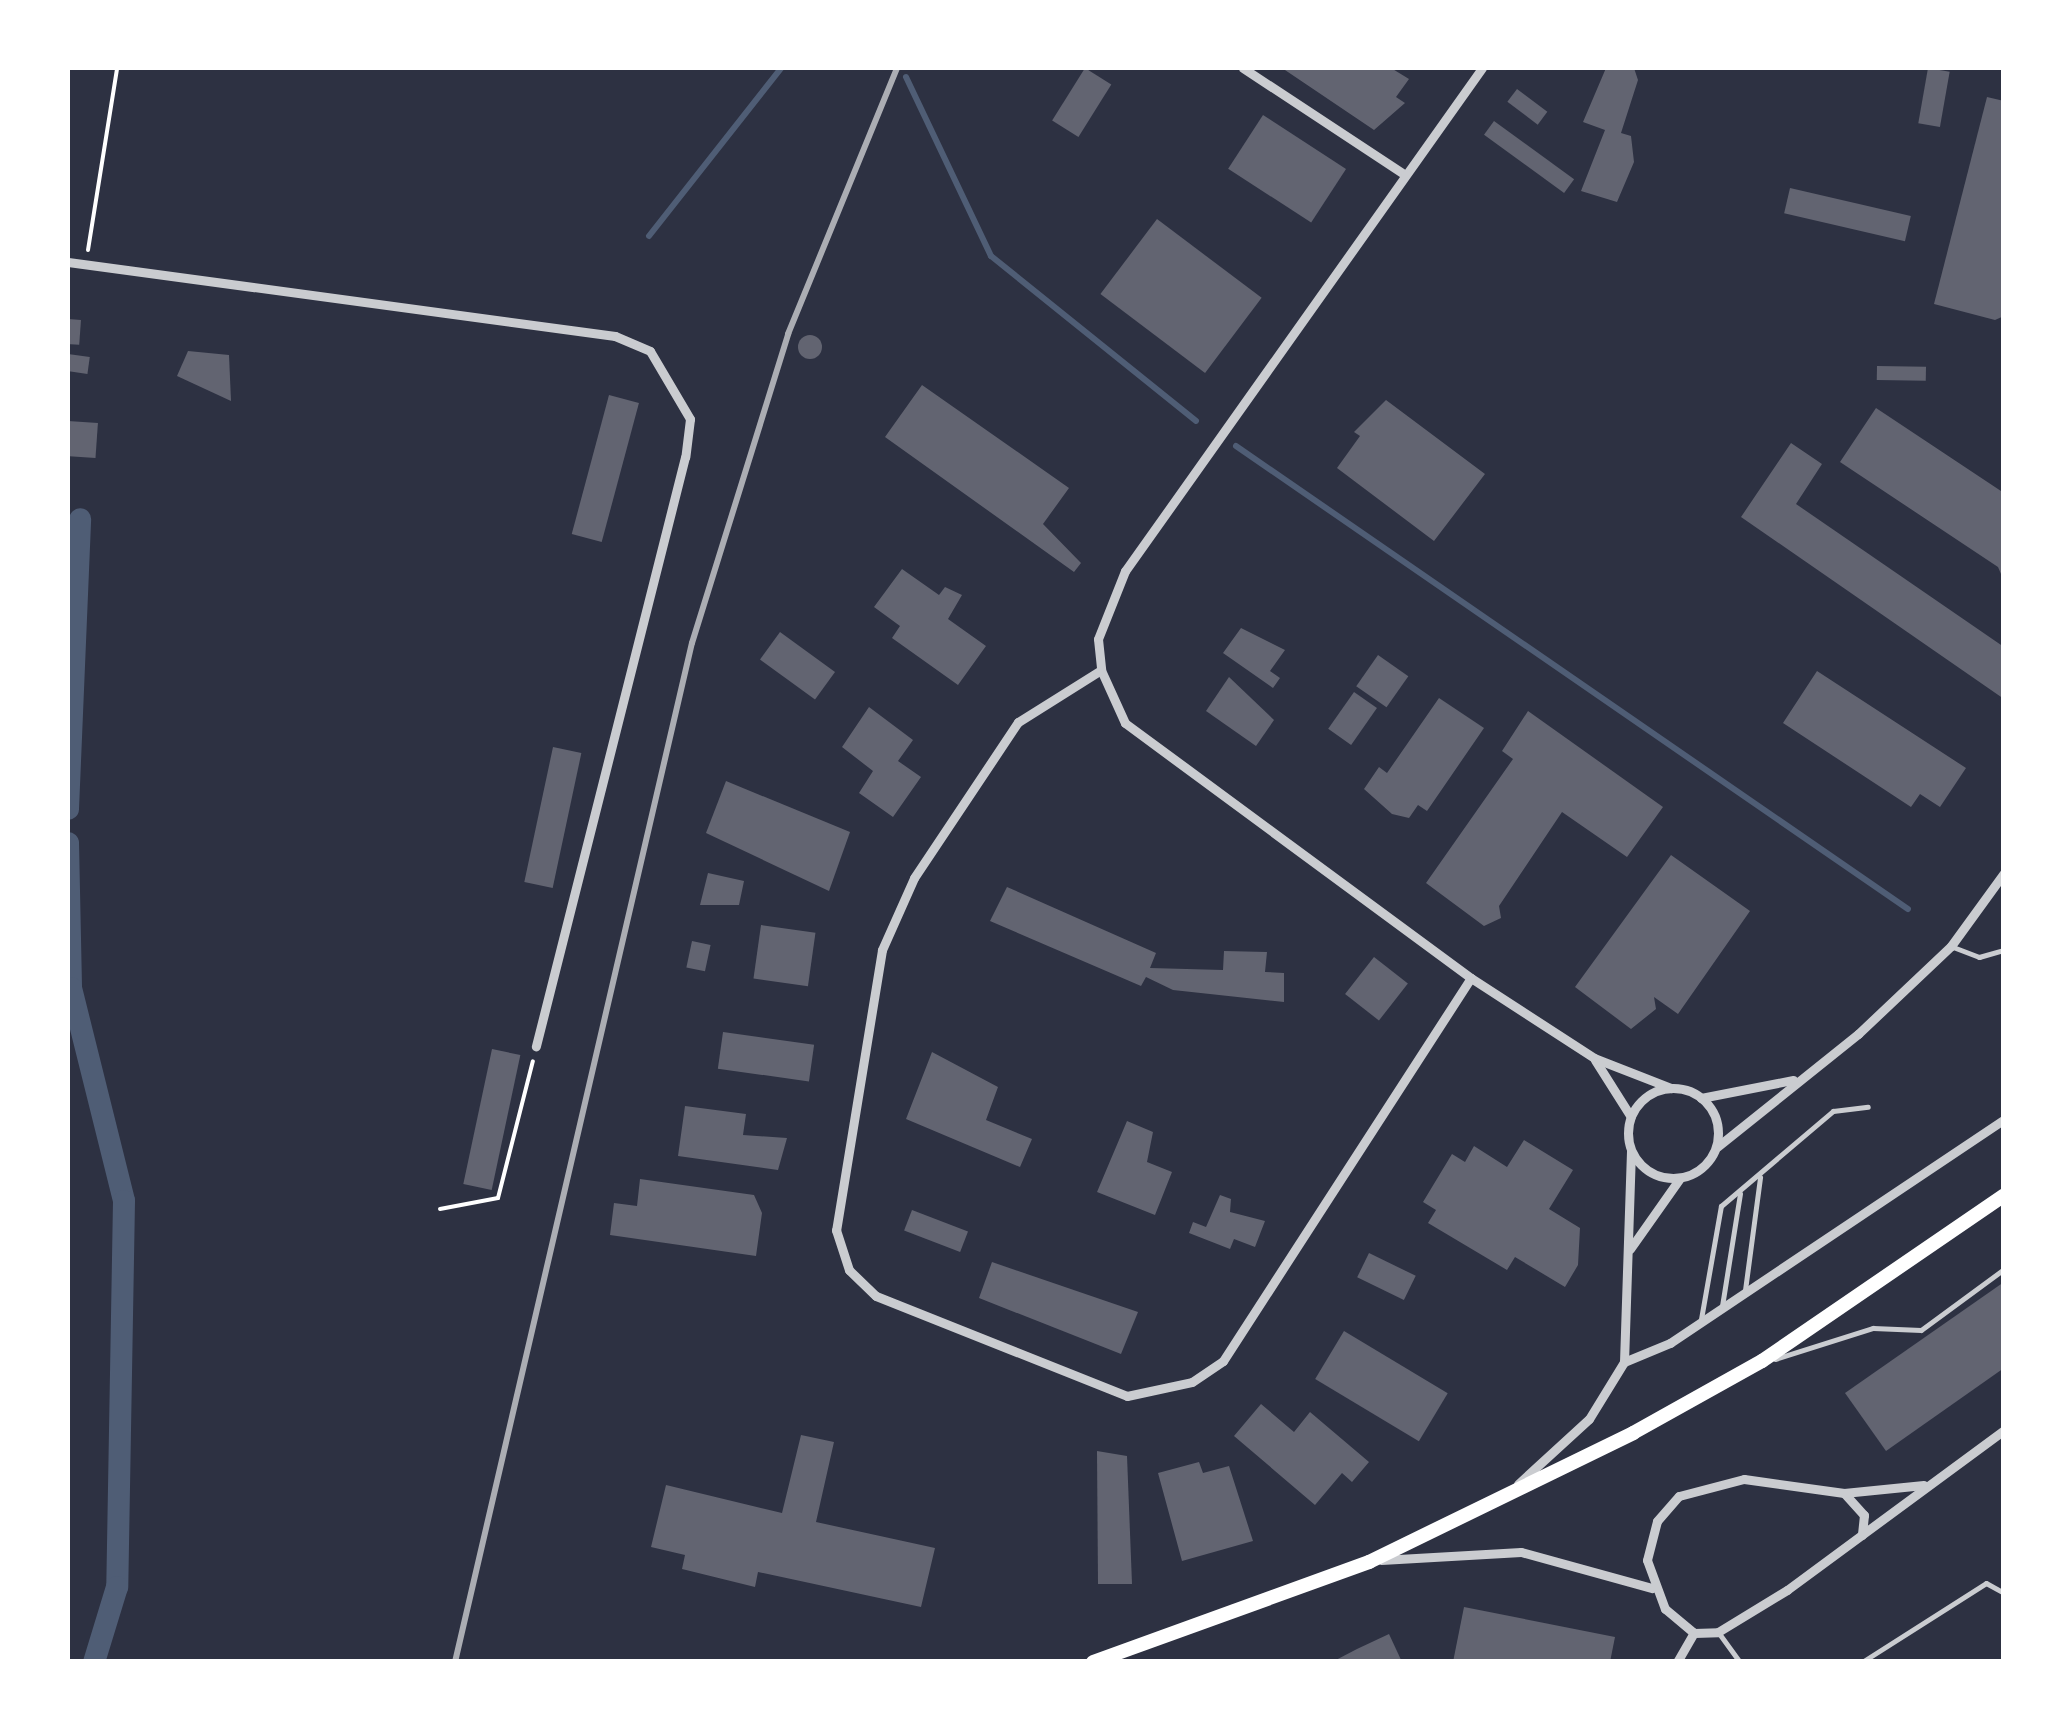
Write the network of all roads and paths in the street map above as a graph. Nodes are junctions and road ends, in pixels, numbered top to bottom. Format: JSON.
{"nodes":[{"id":1,"x":116,"y":68,"type":"edge"},
{"id":2,"x":1243,"y":68,"type":"edge"},
{"id":3,"x":1482,"y":68,"type":"edge"},
{"id":4,"x":1405,"y":174,"type":"junction"},
{"id":5,"x":68,"y":262,"type":"edge"},
{"id":6,"x":86,"y":265,"type":"junction"},
{"id":7,"x":1101,"y":670,"type":"junction"},
{"id":8,"x":2004,"y":873,"type":"edge"},
{"id":9,"x":1951,"y":946,"type":"junction"},
{"id":10,"x":2004,"y":950,"type":"edge"},
{"id":11,"x":1471,"y":978,"type":"junction"},
{"id":12,"x":536,"y":1046,"type":"joint"},
{"id":13,"x":1594,"y":1058,"type":"junction"},
{"id":14,"x":1801,"y":1078,"type":"junction"},
{"id":15,"x":1671,"y":1088,"type":"junction"},
{"id":16,"x":1701,"y":1098,"type":"junction"},
{"id":17,"x":1868,"y":1107,"type":"dead end"},
{"id":18,"x":1631,"y":1118,"type":"junction"},
{"id":19,"x":2004,"y":1119,"type":"edge"},
{"id":20,"x":1717,"y":1147,"type":"junction"},
{"id":21,"x":1631,"y":1151,"type":"junction"},
{"id":22,"x":1760,"y":1174,"type":"junction"},
{"id":23,"x":1680,"y":1178,"type":"junction"},
{"id":24,"x":1740,"y":1190,"type":"junction"},
{"id":25,"x":2004,"y":1195,"type":"edge"},
{"id":26,"x":440,"y":1209,"type":"dead end"},
{"id":27,"x":1629,"y":1250,"type":"junction"},
{"id":28,"x":2004,"y":1269,"type":"edge"},
{"id":29,"x":1745,"y":1292,"type":"junction"},
{"id":30,"x":1722,"y":1308,"type":"junction"},
{"id":31,"x":1701,"y":1322,"type":"junction"},
{"id":32,"x":1762,"y":1360,"type":"junction"},
{"id":33,"x":1624,"y":1362,"type":"junction"},
{"id":34,"x":2004,"y":1430,"type":"edge"},
{"id":35,"x":1924,"y":1484,"type":"junction"},
{"id":36,"x":1844,"y":1492,"type":"junction"},
{"id":37,"x":1498,"y":1502,"type":"junction"},
{"id":38,"x":1862,"y":1536,"type":"junction"},
{"id":39,"x":1368,"y":1562,"type":"junction"},
{"id":40,"x":1652,"y":1588,"type":"junction"},
{"id":41,"x":2004,"y":1592,"type":"edge"},
{"id":42,"x":1718,"y":1632,"type":"junction"},
{"id":43,"x":1694,"y":1633,"type":"junction"},
{"id":44,"x":1093,"y":1662,"type":"edge"},
{"id":45,"x":1677,"y":1662,"type":"edge"},
{"id":46,"x":1740,"y":1662,"type":"edge"},
{"id":47,"x":1862,"y":1662,"type":"edge"}],
"edges":[{"from":1,"to":6,"type":"path"},
{"from":2,"to":4,"type":"street"},
{"from":3,"to":4,"type":"street"},
{"from":4,"to":7,"type":"street"},
{"from":5,"to":6,"type":"street"},
{"from":6,"to":12,"type":"street"},
{"from":7,"to":11,"type":"street"},
{"from":7,"to":11,"type":"street"},
{"from":8,"to":9,"type":"street"},
{"from":9,"to":10,"type":"lane"},
{"from":9,"to":14,"type":"street"},
{"from":11,"to":13,"type":"street"},
{"from":12,"to":26,"type":"path"},
{"from":13,"to":15,"type":"street"},
{"from":13,"to":18,"type":"street"},
{"from":14,"to":16,"type":"street"},
{"from":14,"to":20,"type":"street"},
{"from":15,"to":16,"type":"street"},
{"from":15,"to":18,"type":"street"},
{"from":16,"to":20,"type":"street"},
{"from":17,"to":22,"type":"lane"},
{"from":18,"to":21,"type":"street"},
{"from":19,"to":29,"type":"street"},
{"from":20,"to":23,"type":"street"},
{"from":21,"to":23,"type":"street"},
{"from":21,"to":27,"type":"street"},
{"from":22,"to":24,"type":"lane"},
{"from":22,"to":29,"type":"lane"},
{"from":23,"to":27,"type":"street"},
{"from":24,"to":30,"type":"lane"},
{"from":24,"to":31,"type":"lane"},
{"from":25,"to":32,"type":"main road"},
{"from":27,"to":33,"type":"street"},
{"from":28,"to":32,"type":"lane"},
{"from":29,"to":30,"type":"street"},
{"from":30,"to":31,"type":"street"},
{"from":31,"to":33,"type":"street"},
{"from":32,"to":37,"type":"main road"},
{"from":33,"to":37,"type":"street"},
{"from":34,"to":35,"type":"street"},
{"from":35,"to":36,"type":"street"},
{"from":35,"to":38,"type":"street"},
{"from":36,"to":38,"type":"street"},
{"from":36,"to":40,"type":"street"},
{"from":37,"to":39,"type":"main road"},
{"from":38,"to":42,"type":"street"},
{"from":39,"to":40,"type":"street"},
{"from":39,"to":44,"type":"main road"},
{"from":40,"to":43,"type":"street"},
{"from":41,"to":47,"type":"lane"},
{"from":42,"to":43,"type":"street"},
{"from":42,"to":46,"type":"lane"},
{"from":43,"to":45,"type":"street"}]}
